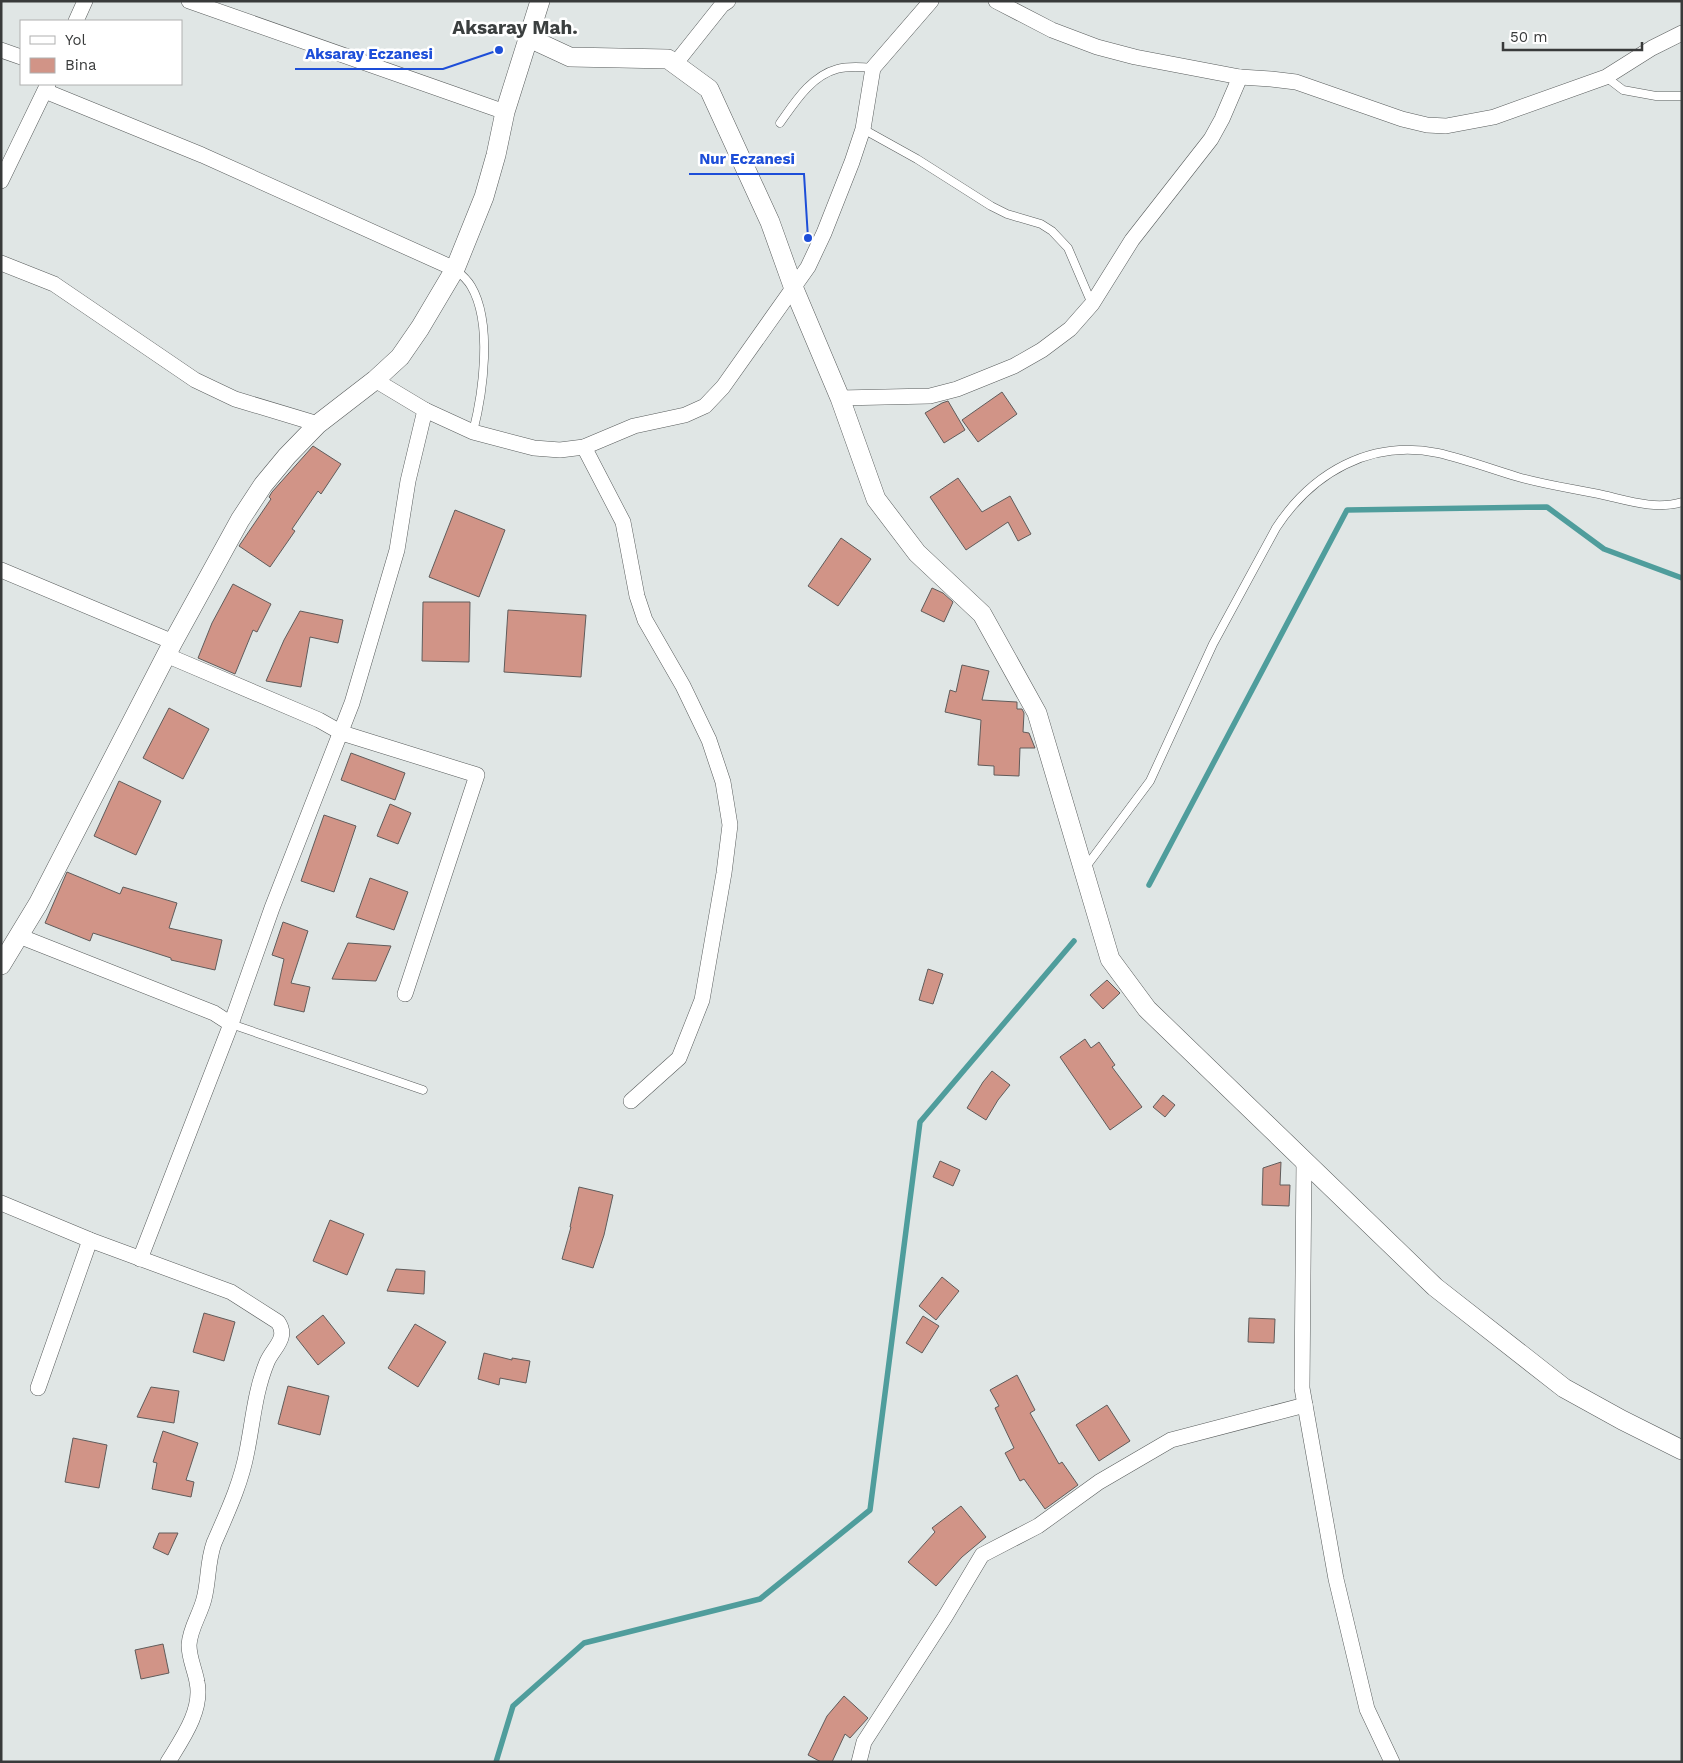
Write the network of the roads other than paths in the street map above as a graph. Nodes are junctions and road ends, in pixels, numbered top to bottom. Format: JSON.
{"nodes":[{"id":1,"x":85,"y":1,"type":"edge"},
{"id":2,"x":189,"y":1,"type":"edge"},
{"id":3,"x":540,"y":1,"type":"edge"},
{"id":4,"x":728,"y":1,"type":"edge"},
{"id":5,"x":931,"y":1,"type":"edge"},
{"id":6,"x":996,"y":1,"type":"edge"},
{"id":7,"x":76,"y":20,"type":"edge"},
{"id":8,"x":1682,"y":33,"type":"edge"},
{"id":9,"x":529,"y":38,"type":"junction"},
{"id":10,"x":1,"y":50,"type":"edge"},
{"id":11,"x":20,"y":57,"type":"edge"},
{"id":12,"x":675,"y":64,"type":"junction"},
{"id":13,"x":873,"y":68,"type":"junction"},
{"id":14,"x":1240,"y":77,"type":"junction"},
{"id":15,"x":1606,"y":77,"type":"junction"},
{"id":16,"x":46,"y":87,"type":"edge"},
{"id":17,"x":1682,"y":96,"type":"edge"},
{"id":18,"x":505,"y":112,"type":"junction"},
{"id":19,"x":780,"y":123,"type":"dead end"},
{"id":20,"x":863,"y":129,"type":"junction"},
{"id":21,"x":1,"y":181,"type":"edge"},
{"id":22,"x":1,"y":263,"type":"edge"},
{"id":23,"x":455,"y":269,"type":"junction"},
{"id":24,"x":794,"y":288,"type":"junction"},
{"id":25,"x":1092,"y":304,"type":"junction"},
{"id":26,"x":375,"y":380,"type":"junction"},
{"id":27,"x":840,"y":398,"type":"junction"},
{"id":28,"x":425,"y":410,"type":"junction"},
{"id":29,"x":318,"y":424,"type":"junction"},
{"id":30,"x":473,"y":432,"type":"junction"},
{"id":31,"x":584,"y":447,"type":"junction"},
{"id":32,"x":1682,"y":502,"type":"edge"},
{"id":33,"x":1,"y":570,"type":"edge"},
{"id":34,"x":170,"y":648,"type":"junction"},
{"id":35,"x":342,"y":733,"type":"junction"},
{"id":36,"x":1084,"y":870,"type":"junction"},
{"id":37,"x":19,"y":936,"type":"junction"},
{"id":38,"x":1,"y":965,"type":"edge"},
{"id":39,"x":405,"y":994,"type":"dead end"},
{"id":40,"x":231,"y":1024,"type":"junction"},
{"id":41,"x":423,"y":1090,"type":"dead end"},
{"id":42,"x":631,"y":1101,"type":"dead end"},
{"id":43,"x":1304,"y":1160,"type":"junction"},
{"id":44,"x":1,"y":1203,"type":"edge"},
{"id":45,"x":90,"y":1240,"type":"junction"},
{"id":46,"x":140,"y":1260,"type":"junction"},
{"id":47,"x":38,"y":1388,"type":"dead end"},
{"id":48,"x":1305,"y":1406,"type":"junction"},
{"id":49,"x":1682,"y":1450,"type":"edge"},
{"id":50,"x":168,"y":1762,"type":"edge"},
{"id":51,"x":859,"y":1762,"type":"edge"},
{"id":52,"x":1392,"y":1762,"type":"edge"}],
"edges":[{"from":1,"to":7,"type":"street"},
{"from":2,"to":18,"type":"street"},
{"from":3,"to":9,"type":"street"},
{"from":4,"to":12,"type":"street"},
{"from":5,"to":13,"type":"street"},
{"from":6,"to":14,"type":"street"},
{"from":8,"to":15,"type":"street"},
{"from":9,"to":12,"type":"street"},
{"from":9,"to":18,"type":"street"},
{"from":10,"to":11,"type":"street"},
{"from":12,"to":24,"type":"street"},
{"from":13,"to":19,"type":"lane"},
{"from":13,"to":20,"type":"street"},
{"from":14,"to":15,"type":"street"},
{"from":14,"to":25,"type":"street"},
{"from":15,"to":17,"type":"lane"},
{"from":16,"to":21,"type":"street"},
{"from":16,"to":23,"type":"street"},
{"from":18,"to":23,"type":"street"},
{"from":20,"to":24,"type":"street"},
{"from":20,"to":25,"type":"lane"},
{"from":22,"to":29,"type":"street"},
{"from":23,"to":26,"type":"street"},
{"from":23,"to":30,"type":"lane"},
{"from":24,"to":27,"type":"street"},
{"from":24,"to":31,"type":"street"},
{"from":25,"to":27,"type":"street"},
{"from":26,"to":28,"type":"street"},
{"from":26,"to":29,"type":"street"},
{"from":27,"to":36,"type":"street"},
{"from":28,"to":30,"type":"street"},
{"from":28,"to":35,"type":"street"},
{"from":29,"to":34,"type":"street"},
{"from":30,"to":31,"type":"street"},
{"from":31,"to":42,"type":"street"},
{"from":32,"to":36,"type":"lane"},
{"from":33,"to":34,"type":"street"},
{"from":34,"to":35,"type":"street"},
{"from":34,"to":37,"type":"street"},
{"from":35,"to":39,"type":"street"},
{"from":35,"to":40,"type":"street"},
{"from":36,"to":43,"type":"street"},
{"from":37,"to":38,"type":"street"},
{"from":37,"to":40,"type":"street"},
{"from":40,"to":41,"type":"lane"},
{"from":40,"to":46,"type":"street"},
{"from":43,"to":48,"type":"street"},
{"from":43,"to":49,"type":"street"},
{"from":44,"to":45,"type":"street"},
{"from":45,"to":46,"type":"street"},
{"from":45,"to":47,"type":"street"},
{"from":46,"to":50,"type":"street"},
{"from":48,"to":51,"type":"street"},
{"from":48,"to":52,"type":"street"}]}
